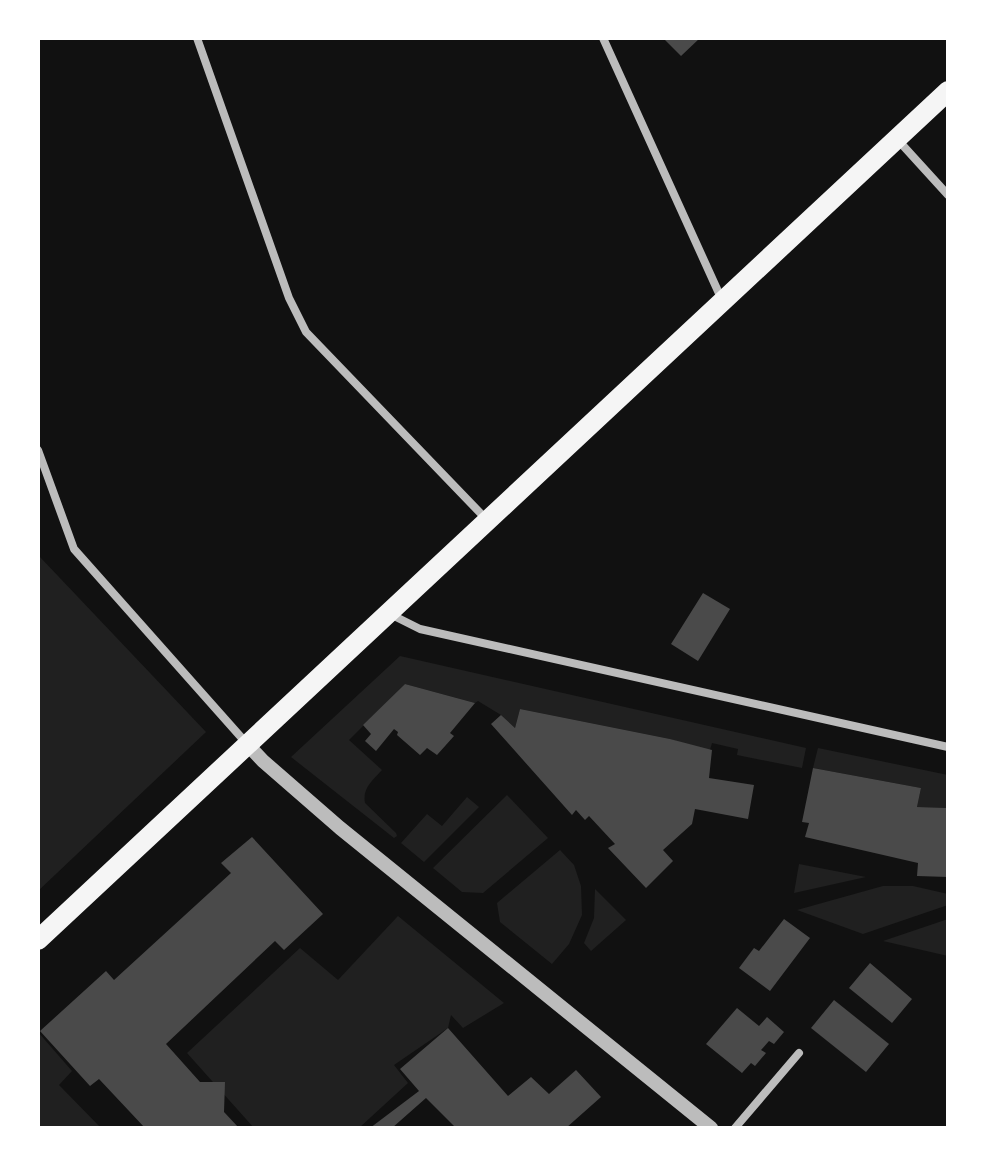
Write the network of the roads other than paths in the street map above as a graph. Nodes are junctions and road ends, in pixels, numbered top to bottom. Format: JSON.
{"nodes":[{"id":1,"x":197,"y":38,"type":"edge"},
{"id":2,"x":603,"y":38,"type":"edge"},
{"id":3,"x":948,"y":91,"type":"edge"},
{"id":4,"x":897,"y":139,"type":"junction"},
{"id":5,"x":948,"y":195,"type":"edge"},
{"id":6,"x":722,"y":301,"type":"junction"},
{"id":7,"x":38,"y":450,"type":"edge"},
{"id":8,"x":487,"y":520,"type":"junction"},
{"id":9,"x":388,"y":613,"type":"junction"},
{"id":10,"x":248,"y":745,"type":"junction"},
{"id":11,"x":948,"y":747,"type":"edge"},
{"id":12,"x":38,"y":940,"type":"edge"},
{"id":13,"x":799,"y":1053,"type":"dead end"},
{"id":14,"x":711,"y":1128,"type":"edge"},
{"id":15,"x":735,"y":1128,"type":"edge"}],
"edges":[{"from":1,"to":8,"type":"street"},
{"from":2,"to":6,"type":"street"},
{"from":3,"to":4,"type":"main road"},
{"from":4,"to":5,"type":"street"},
{"from":4,"to":6,"type":"main road"},
{"from":6,"to":8,"type":"main road"},
{"from":7,"to":10,"type":"street"},
{"from":8,"to":9,"type":"main road"},
{"from":9,"to":10,"type":"main road"},
{"from":9,"to":11,"type":"street"},
{"from":10,"to":12,"type":"main road"},
{"from":10,"to":14,"type":"street"},
{"from":13,"to":15,"type":"street"}]}
